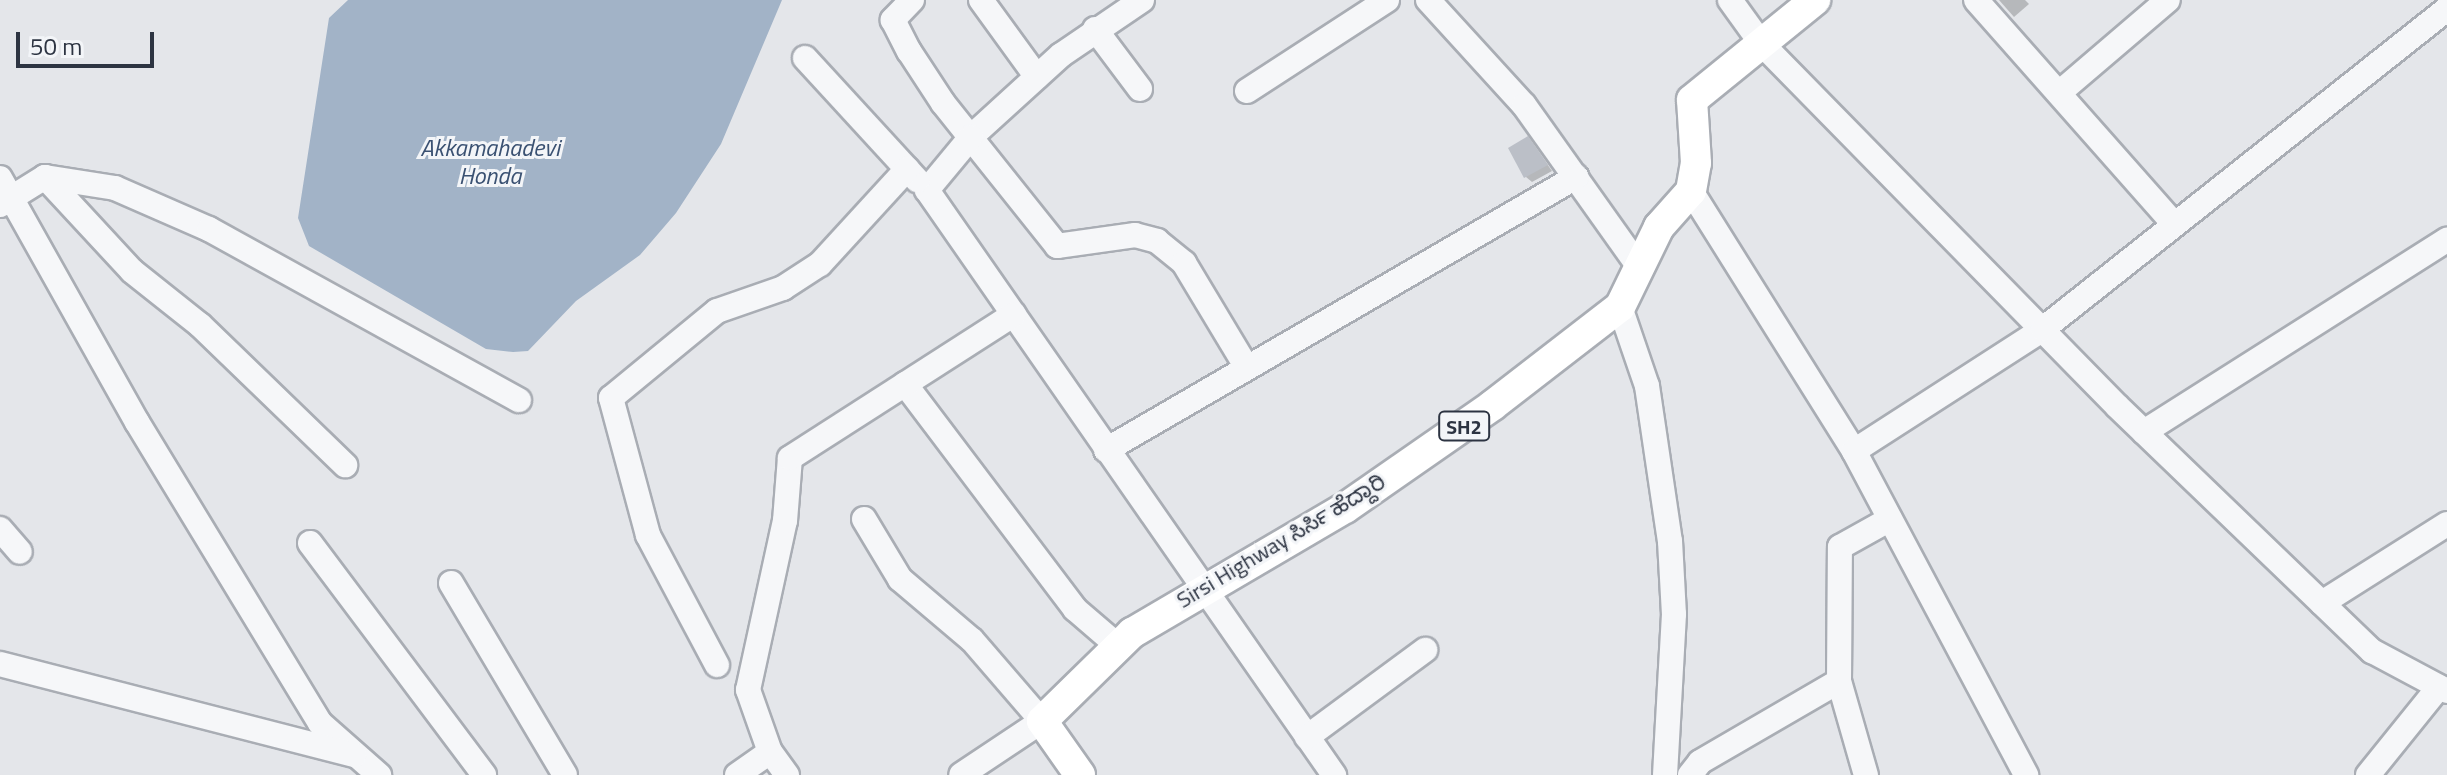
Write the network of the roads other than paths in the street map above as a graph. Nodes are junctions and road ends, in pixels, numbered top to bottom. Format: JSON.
{"nodes":[{"id":1,"x":912,"y":0,"type":"edge"},
{"id":2,"x":981,"y":0,"type":"edge"},
{"id":3,"x":1142,"y":0,"type":"edge"},
{"id":4,"x":1387,"y":0,"type":"edge"},
{"id":5,"x":1428,"y":0,"type":"edge"},
{"id":6,"x":1730,"y":0,"type":"edge"},
{"id":7,"x":1815,"y":0,"type":"edge"},
{"id":8,"x":1976,"y":0,"type":"edge"},
{"id":9,"x":2168,"y":0,"type":"edge"},
{"id":10,"x":2447,"y":9,"type":"edge"},
{"id":11,"x":1095,"y":29,"type":"junction"},
{"id":12,"x":1761,"y":43,"type":"junction"},
{"id":13,"x":805,"y":58,"type":"dead end"},
{"id":14,"x":1037,"y":77,"type":"junction"},
{"id":15,"x":1140,"y":89,"type":"dead end"},
{"id":16,"x":1247,"y":91,"type":"dead end"},
{"id":17,"x":2059,"y":93,"type":"junction"},
{"id":18,"x":971,"y":137,"type":"junction"},
{"id":19,"x":907,"y":169,"type":"junction"},
{"id":20,"x":45,"y":177,"type":"junction"},
{"id":21,"x":1576,"y":177,"type":"junction"},
{"id":22,"x":927,"y":190,"type":"junction"},
{"id":23,"x":1691,"y":191,"type":"junction"},
{"id":24,"x":4,"y":193,"type":"edge"},
{"id":25,"x":2174,"y":224,"type":"junction"},
{"id":26,"x":2447,"y":240,"type":"edge"},
{"id":27,"x":1640,"y":268,"type":"junction"},
{"id":28,"x":1620,"y":307,"type":"junction"},
{"id":29,"x":1014,"y":314,"type":"junction"},
{"id":30,"x":2043,"y":329,"type":"junction"},
{"id":31,"x":1247,"y":368,"type":"junction"},
{"id":32,"x":905,"y":384,"type":"junction"},
{"id":33,"x":519,"y":400,"type":"dead end"},
{"id":34,"x":2144,"y":432,"type":"junction"},
{"id":35,"x":1106,"y":450,"type":"junction"},
{"id":36,"x":1854,"y":451,"type":"junction"},
{"id":37,"x":345,"y":465,"type":"dead end"},
{"id":38,"x":864,"y":519,"type":"dead end"},
{"id":39,"x":1890,"y":519,"type":"junction"},
{"id":40,"x":2447,"y":524,"type":"edge"},
{"id":41,"x":0,"y":529,"type":"edge"},
{"id":42,"x":310,"y":543,"type":"dead end"},
{"id":43,"x":20,"y":552,"type":"dead end"},
{"id":44,"x":451,"y":583,"type":"dead end"},
{"id":45,"x":1202,"y":591,"type":"junction"},
{"id":46,"x":2322,"y":603,"type":"junction"},
{"id":47,"x":1118,"y":646,"type":"junction"},
{"id":48,"x":1425,"y":650,"type":"dead end"},
{"id":49,"x":0,"y":664,"type":"edge"},
{"id":50,"x":717,"y":665,"type":"dead end"},
{"id":51,"x":1839,"y":681,"type":"junction"},
{"id":52,"x":2443,"y":689,"type":"edge"},
{"id":53,"x":1042,"y":721,"type":"junction"},
{"id":54,"x":1307,"y":737,"type":"junction"},
{"id":55,"x":1669,"y":744,"type":"junction"},
{"id":56,"x":770,"y":752,"type":"junction"},
{"id":57,"x":356,"y":755,"type":"junction"},
{"id":58,"x":379,"y":775,"type":"edge"},
{"id":59,"x":484,"y":775,"type":"edge"},
{"id":60,"x":565,"y":775,"type":"edge"},
{"id":61,"x":737,"y":775,"type":"edge"},
{"id":62,"x":787,"y":775,"type":"edge"},
{"id":63,"x":961,"y":775,"type":"edge"},
{"id":64,"x":1080,"y":775,"type":"edge"},
{"id":65,"x":1334,"y":775,"type":"edge"},
{"id":66,"x":1665,"y":775,"type":"edge"},
{"id":67,"x":1691,"y":775,"type":"edge"},
{"id":68,"x":1866,"y":775,"type":"edge"},
{"id":69,"x":2026,"y":775,"type":"edge"},
{"id":70,"x":2368,"y":775,"type":"edge"}],
"edges":[{"from":1,"to":18,"type":"street"},
{"from":2,"to":14,"type":"street"},
{"from":3,"to":11,"type":"street"},
{"from":4,"to":16,"type":"street"},
{"from":5,"to":21,"type":"street"},
{"from":6,"to":12,"type":"street"},
{"from":7,"to":12,"type":"main road"},
{"from":8,"to":17,"type":"street"},
{"from":9,"to":17,"type":"street"},
{"from":10,"to":25,"type":"street"},
{"from":11,"to":14,"type":"street"},
{"from":11,"to":15,"type":"street"},
{"from":12,"to":23,"type":"main road"},
{"from":12,"to":30,"type":"street"},
{"from":13,"to":19,"type":"street"},
{"from":14,"to":18,"type":"street"},
{"from":17,"to":25,"type":"street"},
{"from":18,"to":22,"type":"street"},
{"from":18,"to":31,"type":"street"},
{"from":19,"to":22,"type":"street"},
{"from":19,"to":50,"type":"street"},
{"from":20,"to":24,"type":"street"},
{"from":20,"to":33,"type":"street"},
{"from":20,"to":37,"type":"street"},
{"from":21,"to":27,"type":"street"},
{"from":21,"to":31,"type":"street"},
{"from":22,"to":29,"type":"street"},
{"from":23,"to":27,"type":"main road","name":"Sirsi Highway ಸಿರ್ಸಿ ಹೆದ್ದಾರಿ","number":"SH2"},
{"from":23,"to":36,"type":"street"},
{"from":24,"to":57,"type":"street"},
{"from":25,"to":30,"type":"street"},
{"from":26,"to":34,"type":"street"},
{"from":27,"to":28,"type":"main road","name":"Sirsi Highway ಸಿರ್ಸಿ ಹೆದ್ದಾರಿ","number":"SH2"},
{"from":28,"to":45,"type":"main road","name":"Sirsi Highway ಸಿರ್ಸಿ ಹೆದ್ದಾರಿ","number":"SH2"},
{"from":28,"to":55,"type":"street"},
{"from":29,"to":32,"type":"street"},
{"from":29,"to":35,"type":"street"},
{"from":30,"to":34,"type":"street"},
{"from":30,"to":36,"type":"street"},
{"from":31,"to":35,"type":"street"},
{"from":32,"to":47,"type":"street"},
{"from":32,"to":56,"type":"street"},
{"from":34,"to":46,"type":"street"},
{"from":35,"to":45,"type":"street"},
{"from":36,"to":39,"type":"street"},
{"from":38,"to":53,"type":"street"},
{"from":39,"to":51,"type":"street"},
{"from":39,"to":69,"type":"street"},
{"from":40,"to":46,"type":"street"},
{"from":41,"to":43,"type":"street"},
{"from":42,"to":59,"type":"street"},
{"from":44,"to":60,"type":"street"},
{"from":45,"to":47,"type":"main road","name":"Sirsi Highway ಸಿರ್ಸಿ ಹೆದ್ದಾರಿ","number":"SH2"},
{"from":45,"to":54,"type":"street"},
{"from":46,"to":52,"type":"street"},
{"from":47,"to":53,"type":"main road","name":"Sirsi Highway ಸಿರ್ಸಿ ಹೆದ್ದಾರಿ","number":"SH2"},
{"from":48,"to":54,"type":"street"},
{"from":49,"to":57,"type":"street"},
{"from":51,"to":67,"type":"street"},
{"from":51,"to":68,"type":"street"},
{"from":52,"to":70,"type":"street"},
{"from":53,"to":63,"type":"street"},
{"from":53,"to":64,"type":"main road"},
{"from":54,"to":65,"type":"street"},
{"from":55,"to":66,"type":"street"},
{"from":55,"to":67,"type":"street"},
{"from":56,"to":61,"type":"street"},
{"from":56,"to":62,"type":"street"},
{"from":57,"to":58,"type":"street"}]}
